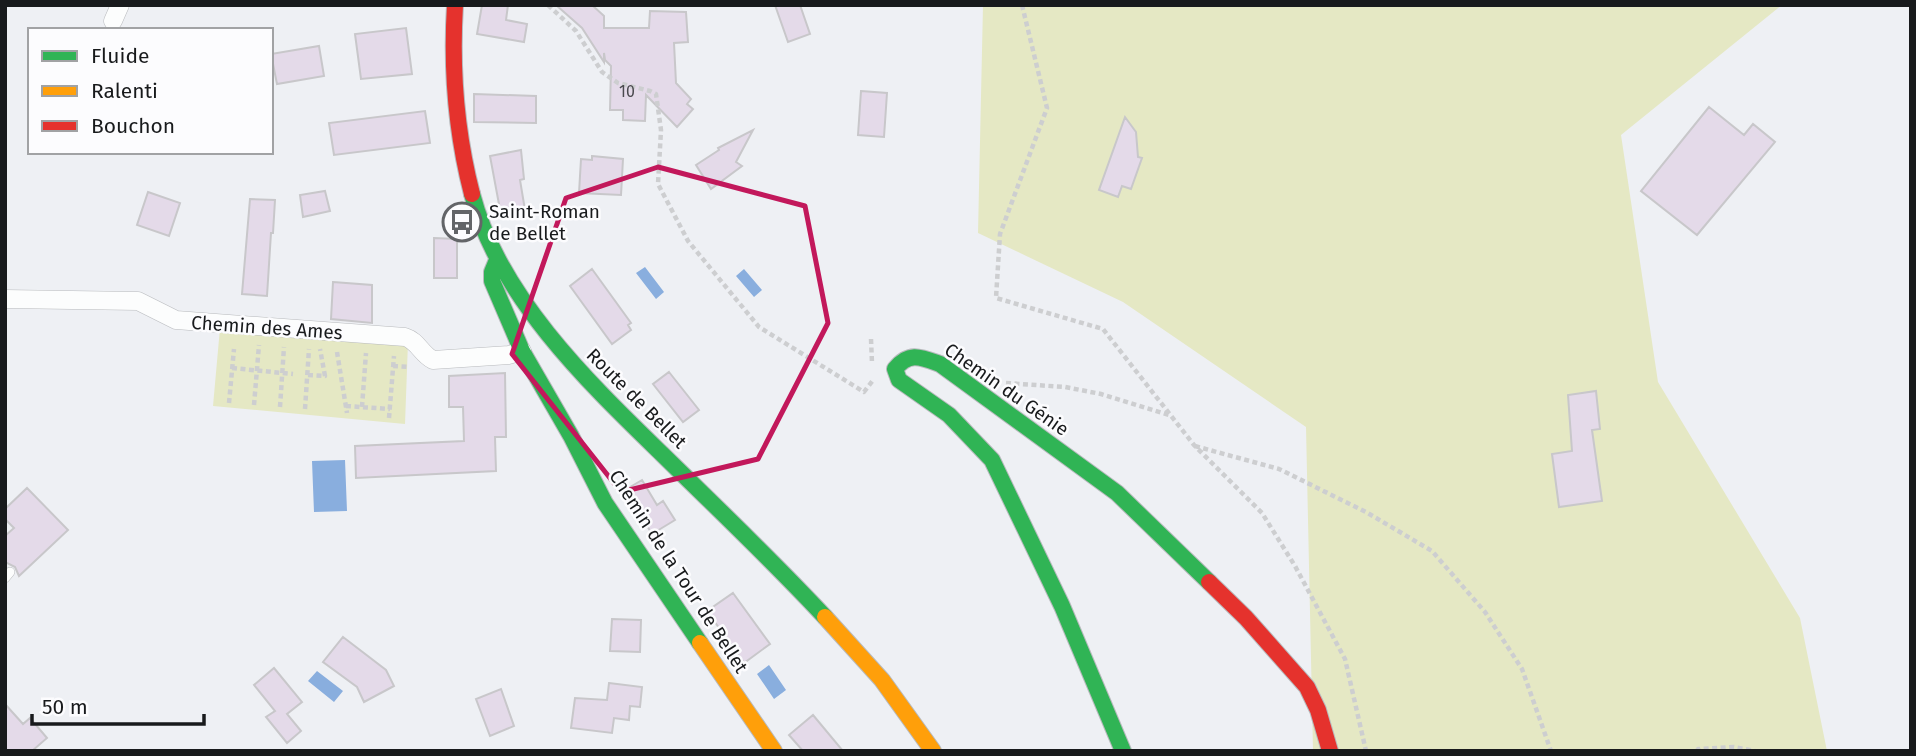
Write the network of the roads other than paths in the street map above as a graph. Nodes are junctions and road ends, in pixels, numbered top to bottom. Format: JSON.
{"nodes":[{"id":1,"x":455,"y":5,"type":"edge"},
{"id":2,"x":497,"y":260,"type":"junction"},
{"id":3,"x":5,"y":299,"type":"edge"},
{"id":4,"x":522,"y":351,"type":"junction"},
{"id":5,"x":774,"y":751,"type":"edge"},
{"id":6,"x":933,"y":751,"type":"edge"},
{"id":7,"x":1123,"y":751,"type":"edge"},
{"id":8,"x":1330,"y":751,"type":"edge"}],
"edges":[{"from":1,"to":2,"type":"street","name":"Route de Bellet"},
{"from":2,"to":4,"type":"street","name":"Chemin de la Tour de Bellet"},
{"from":2,"to":6,"type":"street","name":"Route de Bellet"},
{"from":3,"to":4,"type":"street","name":"Chemin des Ames"},
{"from":4,"to":5,"type":"street","name":"Chemin de la Tour de Bellet"},
{"from":7,"to":8,"type":"street","name":"Chemin du Génie"}]}
